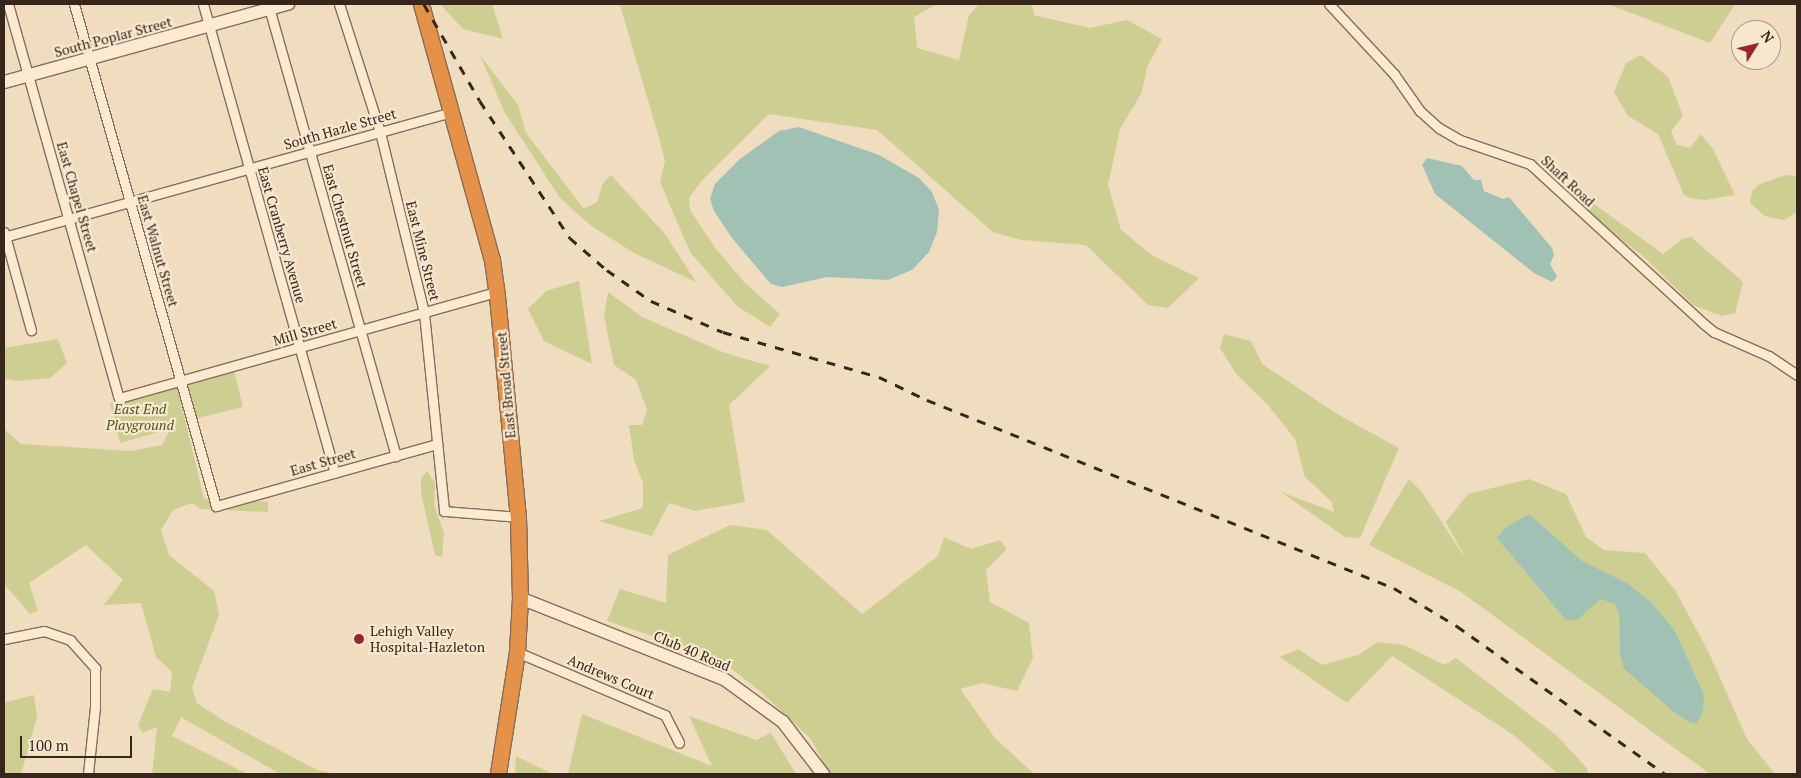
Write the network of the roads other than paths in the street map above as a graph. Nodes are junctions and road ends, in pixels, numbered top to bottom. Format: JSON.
{"nodes":[{"id":1,"x":8,"y":4,"type":"edge"},
{"id":2,"x":74,"y":4,"type":"edge"},
{"id":3,"x":203,"y":4,"type":"edge"},
{"id":4,"x":288,"y":4,"type":"edge"},
{"id":5,"x":339,"y":4,"type":"edge"},
{"id":6,"x":421,"y":4,"type":"edge"},
{"id":7,"x":1329,"y":4,"type":"edge"},
{"id":8,"x":269,"y":6,"type":"edge"},
{"id":9,"x":209,"y":26,"type":"junction"},
{"id":10,"x":90,"y":59,"type":"junction"},
{"id":11,"x":28,"y":76,"type":"junction"},
{"id":12,"x":4,"y":82,"type":"edge"},
{"id":13,"x":452,"y":112,"type":"junction"},
{"id":14,"x":380,"y":132,"type":"junction"},
{"id":15,"x":310,"y":152,"type":"junction"},
{"id":16,"x":249,"y":169,"type":"junction"},
{"id":17,"x":130,"y":202,"type":"junction"},
{"id":18,"x":69,"y":219,"type":"junction"},
{"id":19,"x":4,"y":236,"type":"edge"},
{"id":20,"x":497,"y":292,"type":"junction"},
{"id":21,"x":424,"y":313,"type":"junction"},
{"id":22,"x":31,"y":330,"type":"dead end"},
{"id":23,"x":361,"y":331,"type":"junction"},
{"id":24,"x":300,"y":348,"type":"junction"},
{"id":25,"x":1797,"y":375,"type":"edge"},
{"id":26,"x":181,"y":381,"type":"junction"},
{"id":27,"x":119,"y":398,"type":"joint"},
{"id":28,"x":437,"y":444,"type":"junction"},
{"id":29,"x":396,"y":456,"type":"junction"},
{"id":30,"x":335,"y":473,"type":"junction"},
{"id":31,"x":216,"y":506,"type":"joint"},
{"id":32,"x":518,"y":516,"type":"junction"},
{"id":33,"x":520,"y":598,"type":"junction"},
{"id":34,"x":4,"y":639,"type":"edge"},
{"id":35,"x":517,"y":652,"type":"junction"},
{"id":36,"x":679,"y":743,"type":"dead end"},
{"id":37,"x":88,"y":774,"type":"edge"},
{"id":38,"x":498,"y":774,"type":"edge"},
{"id":39,"x":823,"y":774,"type":"edge"}],
"edges":[{"from":1,"to":11,"type":"street","name":"East Chapel Street"},
{"from":2,"to":10,"type":"street","name":"East Walnut Street"},
{"from":3,"to":9,"type":"street","name":"East Cranberry Avenue"},
{"from":4,"to":8,"type":"street","name":"South Poplar Street"},
{"from":5,"to":14,"type":"street","name":"East Mine Street"},
{"from":6,"to":13,"type":"highway","name":"East Broad Street"},
{"from":7,"to":25,"type":"street","name":"Shaft Road"},
{"from":8,"to":9,"type":"street","name":"South Poplar Street"},
{"from":8,"to":15,"type":"street","name":"East Chestnut Street"},
{"from":9,"to":10,"type":"street","name":"South Poplar Street"},
{"from":9,"to":16,"type":"street","name":"East Cranberry Avenue"},
{"from":10,"to":11,"type":"street","name":"South Poplar Street"},
{"from":10,"to":17,"type":"street","name":"East Walnut Street"},
{"from":11,"to":12,"type":"street","name":"South Poplar Street"},
{"from":11,"to":18,"type":"street","name":"East Chapel Street"},
{"from":13,"to":14,"type":"street","name":"South Hazle Street"},
{"from":13,"to":20,"type":"highway","name":"East Broad Street"},
{"from":14,"to":15,"type":"street","name":"South Hazle Street"},
{"from":14,"to":21,"type":"street","name":"East Mine Street"},
{"from":15,"to":16,"type":"street","name":"South Hazle Street"},
{"from":15,"to":23,"type":"street","name":"East Chestnut Street"},
{"from":16,"to":17,"type":"street","name":"South Hazle Street"},
{"from":16,"to":24,"type":"street","name":"East Cranberry Avenue"},
{"from":17,"to":18,"type":"street","name":"South Hazle Street"},
{"from":17,"to":26,"type":"street","name":"East Walnut Street"},
{"from":18,"to":19,"type":"street","name":"South Hazle Street"},
{"from":18,"to":27,"type":"street","name":"East Chapel Street"},
{"from":19,"to":22,"type":"street"},
{"from":20,"to":21,"type":"street","name":"Mill Street"},
{"from":20,"to":32,"type":"highway","name":"East Broad Street"},
{"from":21,"to":23,"type":"street","name":"Mill Street"},
{"from":21,"to":28,"type":"street","name":"East Mine Street"},
{"from":23,"to":24,"type":"street","name":"Mill Street"},
{"from":23,"to":29,"type":"street","name":"East Chestnut Street"},
{"from":24,"to":26,"type":"street","name":"Mill Street"},
{"from":24,"to":30,"type":"street","name":"East Cranberry Avenue"},
{"from":26,"to":27,"type":"street","name":"Mill Street"},
{"from":26,"to":31,"type":"street","name":"East Walnut Street"},
{"from":28,"to":29,"type":"street","name":"East Street"},
{"from":28,"to":32,"type":"street","name":"East Mine Street"},
{"from":29,"to":30,"type":"street","name":"East Street"},
{"from":30,"to":31,"type":"street","name":"East Street"},
{"from":32,"to":33,"type":"highway","name":"East Broad Street"},
{"from":33,"to":35,"type":"highway","name":"East Broad Street"},
{"from":33,"to":39,"type":"street","name":"Club 40 Road"},
{"from":34,"to":37,"type":"street"},
{"from":35,"to":36,"type":"street","name":"Andrews Court"},
{"from":35,"to":38,"type":"highway","name":"East Broad Street"}]}
